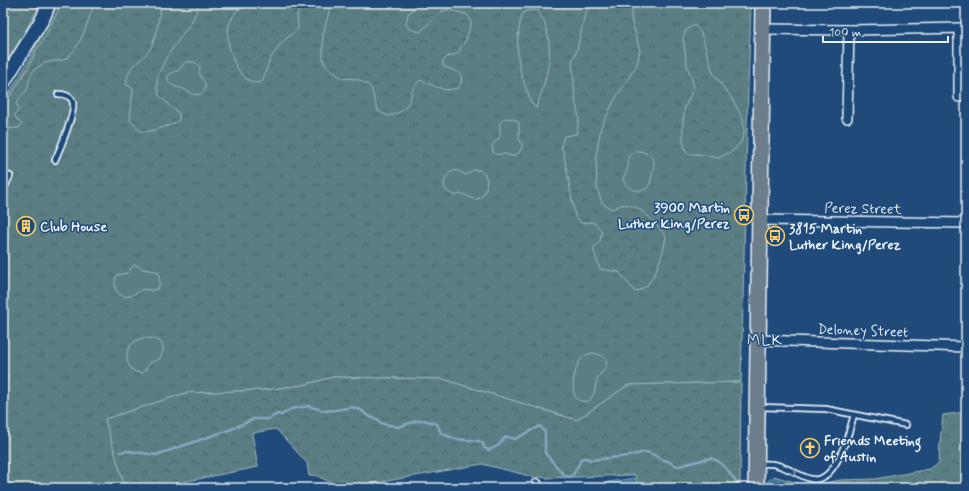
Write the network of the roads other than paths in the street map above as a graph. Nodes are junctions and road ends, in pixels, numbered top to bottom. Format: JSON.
{"nodes":[{"id":1,"x":49,"y":3,"type":"edge"},
{"id":2,"x":763,"y":3,"type":"edge"},
{"id":3,"x":962,"y":28,"type":"edge"},
{"id":4,"x":763,"y":29,"type":"junction"},
{"id":5,"x":849,"y":30,"type":"junction"},
{"id":6,"x":3,"y":83,"type":"edge"},
{"id":7,"x":58,"y":94,"type":"dead end"},
{"id":8,"x":959,"y":97,"type":"dead end"},
{"id":9,"x":846,"y":118,"type":"dead end"},
{"id":10,"x":55,"y":160,"type":"dead end"},
{"id":11,"x":3,"y":173,"type":"edge"},
{"id":12,"x":3,"y":191,"type":"edge"},
{"id":13,"x":760,"y":220,"type":"junction"},
{"id":14,"x":966,"y":223,"type":"edge"},
{"id":15,"x":758,"y":340,"type":"junction"},
{"id":16,"x":966,"y":348,"type":"edge"},
{"id":17,"x":757,"y":407,"type":"junction"},
{"id":18,"x":854,"y":415,"type":"junction"},
{"id":19,"x":906,"y":425,"type":"dead end"},
{"id":20,"x":757,"y":464,"type":"junction"},
{"id":21,"x":756,"y":488,"type":"edge"}],
"edges":[{"from":1,"to":6,"type":"main road"},
{"from":2,"to":4,"type":"main road"},
{"from":3,"to":5,"type":"street"},
{"from":3,"to":8,"type":"street"},
{"from":4,"to":5,"type":"street"},
{"from":4,"to":13,"type":"main road"},
{"from":5,"to":9,"type":"street"},
{"from":7,"to":10,"type":"lane"},
{"from":11,"to":12,"type":"lane"},
{"from":13,"to":14,"type":"street","name":"Perez Street"},
{"from":13,"to":15,"type":"main road"},
{"from":15,"to":16,"type":"street","name":"Deloney Street"},
{"from":15,"to":17,"type":"main road"},
{"from":17,"to":18,"type":"lane"},
{"from":17,"to":20,"type":"main road"},
{"from":18,"to":19,"type":"lane"},
{"from":20,"to":18,"type":"lane","one_way":true},
{"from":20,"to":21,"type":"main road"}]}
